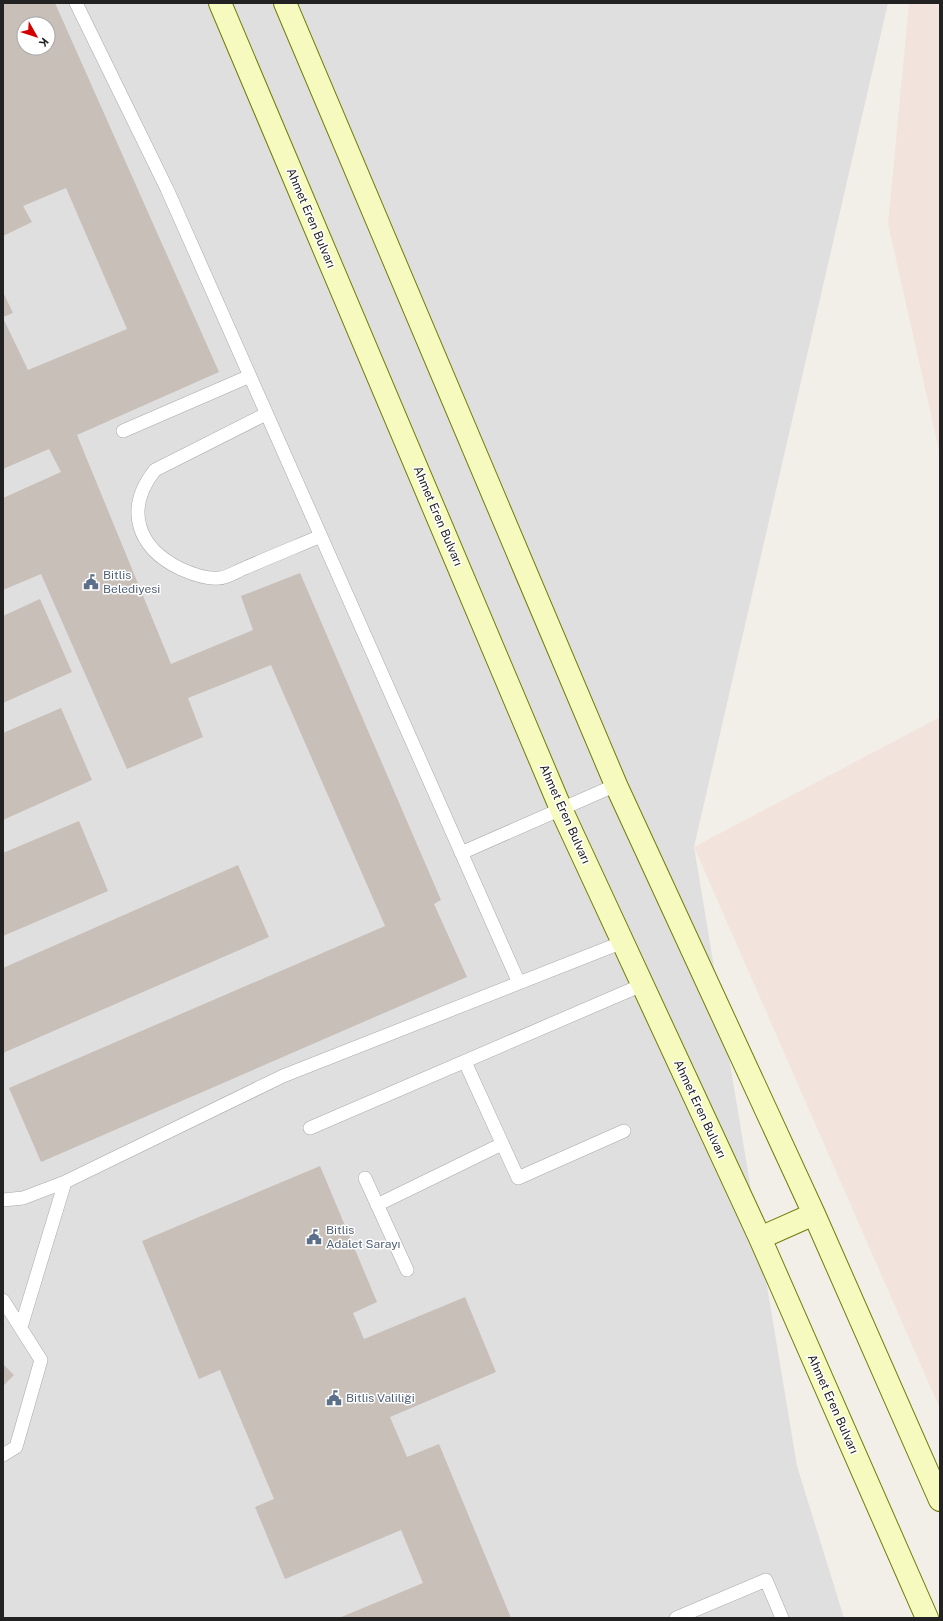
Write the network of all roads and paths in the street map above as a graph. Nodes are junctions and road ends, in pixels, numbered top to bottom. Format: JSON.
{"nodes":[{"id":1,"x":76,"y":3,"type":"edge"},
{"id":2,"x":220,"y":3,"type":"edge"},
{"id":3,"x":285,"y":3,"type":"edge"},
{"id":4,"x":250,"y":376,"type":"junction"},
{"id":5,"x":266,"y":414,"type":"junction"},
{"id":6,"x":123,"y":431,"type":"dead end"},
{"id":7,"x":321,"y":536,"type":"junction"},
{"id":8,"x":616,"y":785,"type":"junction"},
{"id":9,"x":561,"y":809,"type":"junction"},
{"id":10,"x":461,"y":853,"type":"junction"},
{"id":11,"x":623,"y":942,"type":"junction"},
{"id":12,"x":518,"y":983,"type":"junction"},
{"id":13,"x":642,"y":985,"type":"junction"},
{"id":14,"x":465,"y":1062,"type":"junction"},
{"id":15,"x":310,"y":1128,"type":"dead end"},
{"id":16,"x":624,"y":1131,"type":"dead end"},
{"id":17,"x":502,"y":1144,"type":"junction"},
{"id":18,"x":365,"y":1178,"type":"dead end"},
{"id":19,"x":65,"y":1182,"type":"junction"},
{"id":20,"x":3,"y":1200,"type":"edge"},
{"id":21,"x":377,"y":1205,"type":"junction"},
{"id":22,"x":814,"y":1214,"type":"junction"},
{"id":23,"x":760,"y":1238,"type":"junction"},
{"id":24,"x":407,"y":1270,"type":"dead end"},
{"id":25,"x":3,"y":1300,"type":"edge"},
{"id":26,"x":21,"y":1327,"type":"junction"},
{"id":27,"x":3,"y":1455,"type":"edge"},
{"id":28,"x":940,"y":1500,"type":"edge"},
{"id":29,"x":676,"y":1618,"type":"edge"},
{"id":30,"x":782,"y":1618,"type":"edge"},
{"id":31,"x":927,"y":1618,"type":"edge"}],
"edges":[{"from":1,"to":4,"type":"lane"},
{"from":2,"to":9,"type":"main road","name":"Ahmet Eren Bulvarı"},
{"from":3,"to":8,"type":"main road"},
{"from":4,"to":5,"type":"lane"},
{"from":4,"to":6,"type":"lane"},
{"from":5,"to":7,"type":"lane"},
{"from":5,"to":7,"type":"lane"},
{"from":7,"to":10,"type":"lane"},
{"from":8,"to":9,"type":"lane"},
{"from":8,"to":22,"type":"main road"},
{"from":9,"to":10,"type":"lane"},
{"from":9,"to":11,"type":"main road","name":"Ahmet Eren Bulvarı"},
{"from":10,"to":12,"type":"lane"},
{"from":11,"to":12,"type":"lane"},
{"from":11,"to":13,"type":"main road","name":"Ahmet Eren Bulvarı"},
{"from":12,"to":19,"type":"lane"},
{"from":13,"to":14,"type":"lane"},
{"from":13,"to":23,"type":"main road","name":"Ahmet Eren Bulvarı"},
{"from":14,"to":15,"type":"lane"},
{"from":14,"to":17,"type":"lane"},
{"from":16,"to":17,"type":"lane"},
{"from":17,"to":21,"type":"lane"},
{"from":18,"to":21,"type":"lane"},
{"from":19,"to":20,"type":"lane"},
{"from":19,"to":26,"type":"lane"},
{"from":21,"to":24,"type":"lane"},
{"from":22,"to":23,"type":"main road"},
{"from":22,"to":28,"type":"main road"},
{"from":23,"to":31,"type":"main road","name":"Ahmet Eren Bulvarı"},
{"from":25,"to":26,"type":"lane"},
{"from":26,"to":27,"type":"lane"},
{"from":29,"to":30,"type":"lane"}]}
